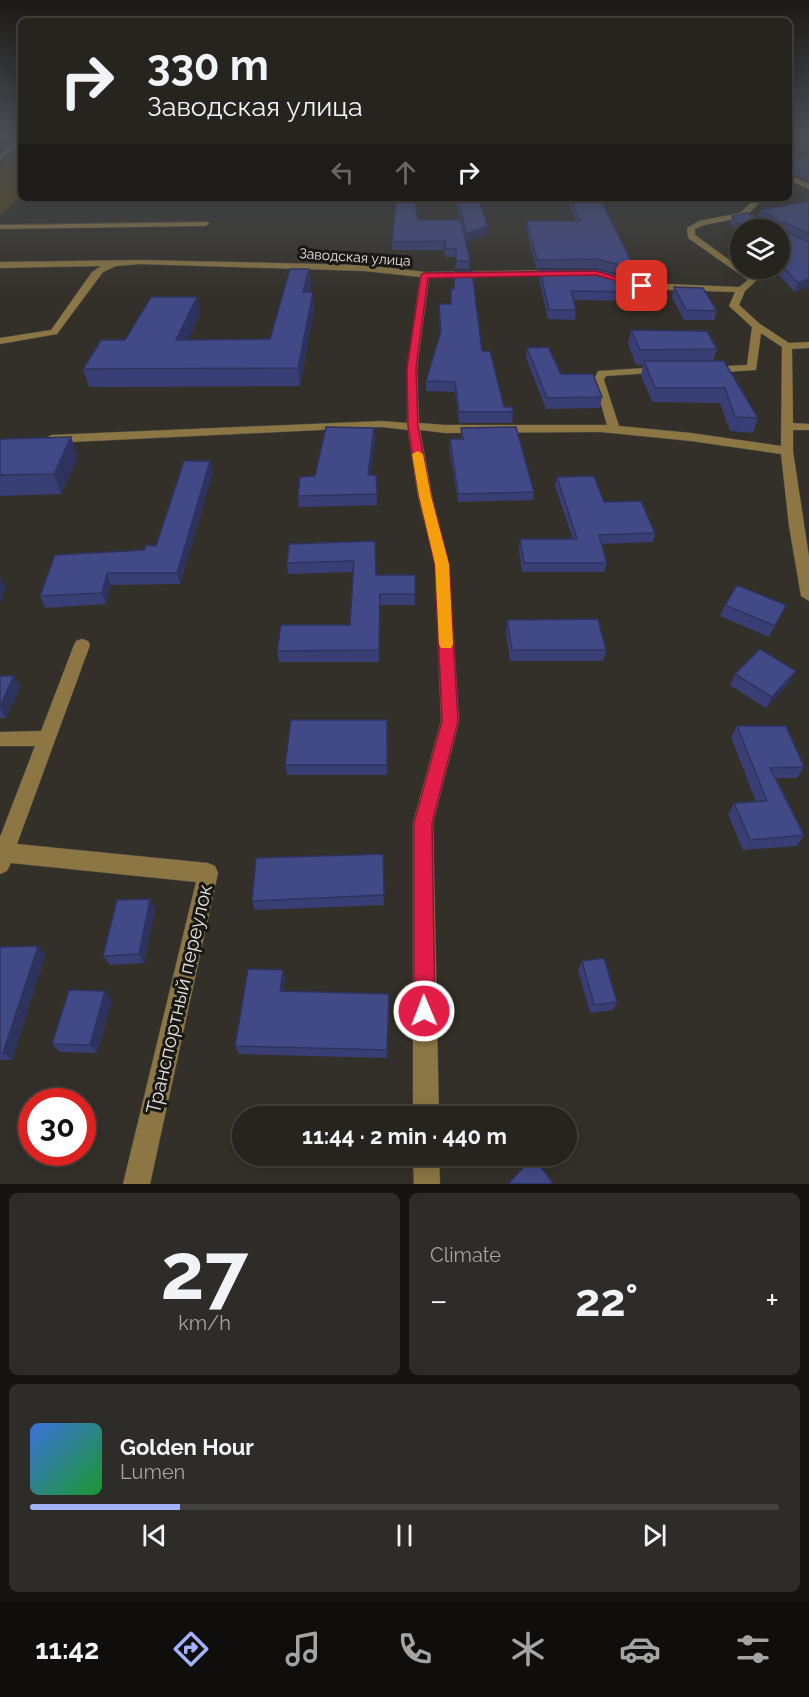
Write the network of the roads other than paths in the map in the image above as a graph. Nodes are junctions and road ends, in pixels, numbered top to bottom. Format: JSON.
{"nodes":[{"id":1,"x":757,"y":201,"type":"edge"},
{"id":2,"x":742,"y":215,"type":"junction"},
{"id":3,"x":750,"y":219,"type":"edge"},
{"id":4,"x":205,"y":224,"type":"dead end"},
{"id":5,"x":0,"y":227,"type":"edge"},
{"id":6,"x":113,"y":264,"type":"junction"},
{"id":7,"x":0,"y":265,"type":"edge"},
{"id":8,"x":573,"y":273,"type":"edge"},
{"id":9,"x":424,"y":275,"type":"junction"},
{"id":10,"x":619,"y":279,"type":"edge"},
{"id":11,"x":741,"y":290,"type":"junction"},
{"id":12,"x":757,"y":326,"type":"junction"},
{"id":13,"x":0,"y":340,"type":"edge"},
{"id":14,"x":809,"y":345,"type":"edge"},
{"id":15,"x":787,"y":346,"type":"junction"},
{"id":16,"x":678,"y":370,"type":"edge"},
{"id":17,"x":701,"y":370,"type":"edge"},
{"id":18,"x":413,"y":426,"type":"junction"},
{"id":19,"x":787,"y":426,"type":"junction"},
{"id":20,"x":809,"y":427,"type":"edge"},
{"id":21,"x":615,"y":429,"type":"junction"},
{"id":22,"x":36,"y":440,"type":"edge"},
{"id":23,"x":787,"y":451,"type":"junction"},
{"id":24,"x":809,"y":596,"type":"edge"},
{"id":25,"x":82,"y":645,"type":"dead end"},
{"id":26,"x":48,"y":738,"type":"junction"},
{"id":27,"x":0,"y":739,"type":"edge"},
{"id":28,"x":2,"y":856,"type":"edge"},
{"id":29,"x":426,"y":1106,"type":"edge"},
{"id":30,"x":426,"y":1166,"type":"edge"},
{"id":31,"x":136,"y":1184,"type":"edge"},
{"id":32,"x":427,"y":1184,"type":"edge"}],
"edges":[{"from":1,"to":2,"type":"street"},
{"from":2,"to":3,"type":"street"},
{"from":2,"to":11,"type":"street"},
{"from":4,"to":5,"type":"street"},
{"from":6,"to":7,"type":"street","name":"Заводская улица"},
{"from":6,"to":9,"type":"street","name":"Заводская улица"},
{"from":6,"to":13,"type":"street"},
{"from":8,"to":9,"type":"street","name":"Заводская улица"},
{"from":9,"to":18,"type":"street"},
{"from":10,"to":11,"type":"street"},
{"from":11,"to":12,"type":"street"},
{"from":12,"to":15,"type":"street"},
{"from":12,"to":17,"type":"street"},
{"from":14,"to":15,"type":"street"},
{"from":15,"to":19,"type":"street"},
{"from":16,"to":21,"type":"street"},
{"from":18,"to":21,"type":"street"},
{"from":18,"to":22,"type":"street"},
{"from":18,"to":29,"type":"street"},
{"from":19,"to":20,"type":"street"},
{"from":19,"to":23,"type":"street"},
{"from":21,"to":23,"type":"street"},
{"from":23,"to":24,"type":"street"},
{"from":25,"to":26,"type":"street"},
{"from":26,"to":27,"type":"street"},
{"from":26,"to":28,"type":"street"},
{"from":28,"to":31,"type":"street","name":"Транспортный переулок"},
{"from":30,"to":32,"type":"street"}]}
